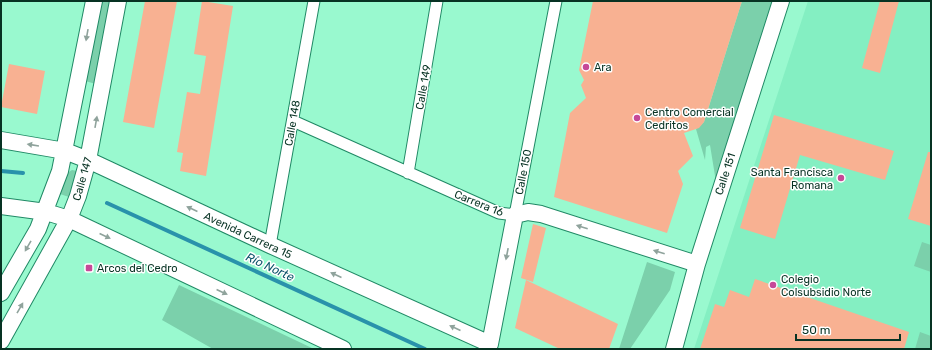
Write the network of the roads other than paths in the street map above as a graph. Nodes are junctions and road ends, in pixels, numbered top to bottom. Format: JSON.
{"nodes":[{"id":1,"x":94,"y":1,"type":"edge"},
{"id":2,"x":118,"y":1,"type":"edge"},
{"id":3,"x":314,"y":1,"type":"edge"},
{"id":4,"x":437,"y":1,"type":"edge"},
{"id":5,"x":556,"y":1,"type":"edge"},
{"id":6,"x":781,"y":1,"type":"edge"},
{"id":7,"x":293,"y":121,"type":"junction"},
{"id":8,"x":1,"y":140,"type":"edge"},
{"id":9,"x":65,"y":151,"type":"junction"},
{"id":10,"x":88,"y":160,"type":"junction"},
{"id":11,"x":408,"y":173,"type":"junction"},
{"id":12,"x":1,"y":206,"type":"edge"},
{"id":13,"x":46,"y":212,"type":"junction"},
{"id":14,"x":515,"y":215,"type":"junction"},
{"id":15,"x":69,"y":219,"type":"junction"},
{"id":16,"x":270,"y":245,"type":"junction"},
{"id":17,"x":697,"y":264,"type":"junction"},
{"id":18,"x":1,"y":293,"type":"edge"},
{"id":19,"x":1,"y":341,"type":"edge"},
{"id":20,"x":490,"y":344,"type":"joint"},
{"id":21,"x":343,"y":349,"type":"edge"},
{"id":22,"x":674,"y":349,"type":"edge"}],
"edges":[{"from":1,"to":9,"type":"street","one_way":true},
{"from":10,"to":2,"type":"street","name":"Calle 147","one_way":true},
{"from":3,"to":7,"type":"street","name":"Calle 148"},
{"from":4,"to":11,"type":"street","name":"Calle 149"},
{"from":5,"to":14,"type":"street","name":"Calle 150"},
{"from":6,"to":17,"type":"street","name":"Calle 151"},
{"from":7,"to":11,"type":"street","name":"Carrera 16"},
{"from":7,"to":16,"type":"street","name":"Calle 148"},
{"from":9,"to":8,"type":"street","name":"Avenida Carrera 15","one_way":true},
{"from":9,"to":10,"type":"street","name":"Avenida Carrera 15"},
{"from":9,"to":13,"type":"street"},
{"from":10,"to":15,"type":"street","name":"Calle 147"},
{"from":16,"to":10,"type":"street","name":"Avenida Carrera 15","one_way":true},
{"from":11,"to":14,"type":"street","name":"Carrera 16"},
{"from":12,"to":13,"type":"street"},
{"from":13,"to":15,"type":"street"},
{"from":13,"to":18,"type":"street","one_way":true},
{"from":17,"to":14,"type":"street","name":"Carrera 16","one_way":true},
{"from":14,"to":20,"type":"street","name":"Calle 150","one_way":true},
{"from":19,"to":15,"type":"street","name":"Calle 147","one_way":true},
{"from":15,"to":21,"type":"street","one_way":true},
{"from":20,"to":16,"type":"street","name":"Avenida Carrera 15","one_way":true},
{"from":17,"to":22,"type":"street","name":"Calle 151"}]}
